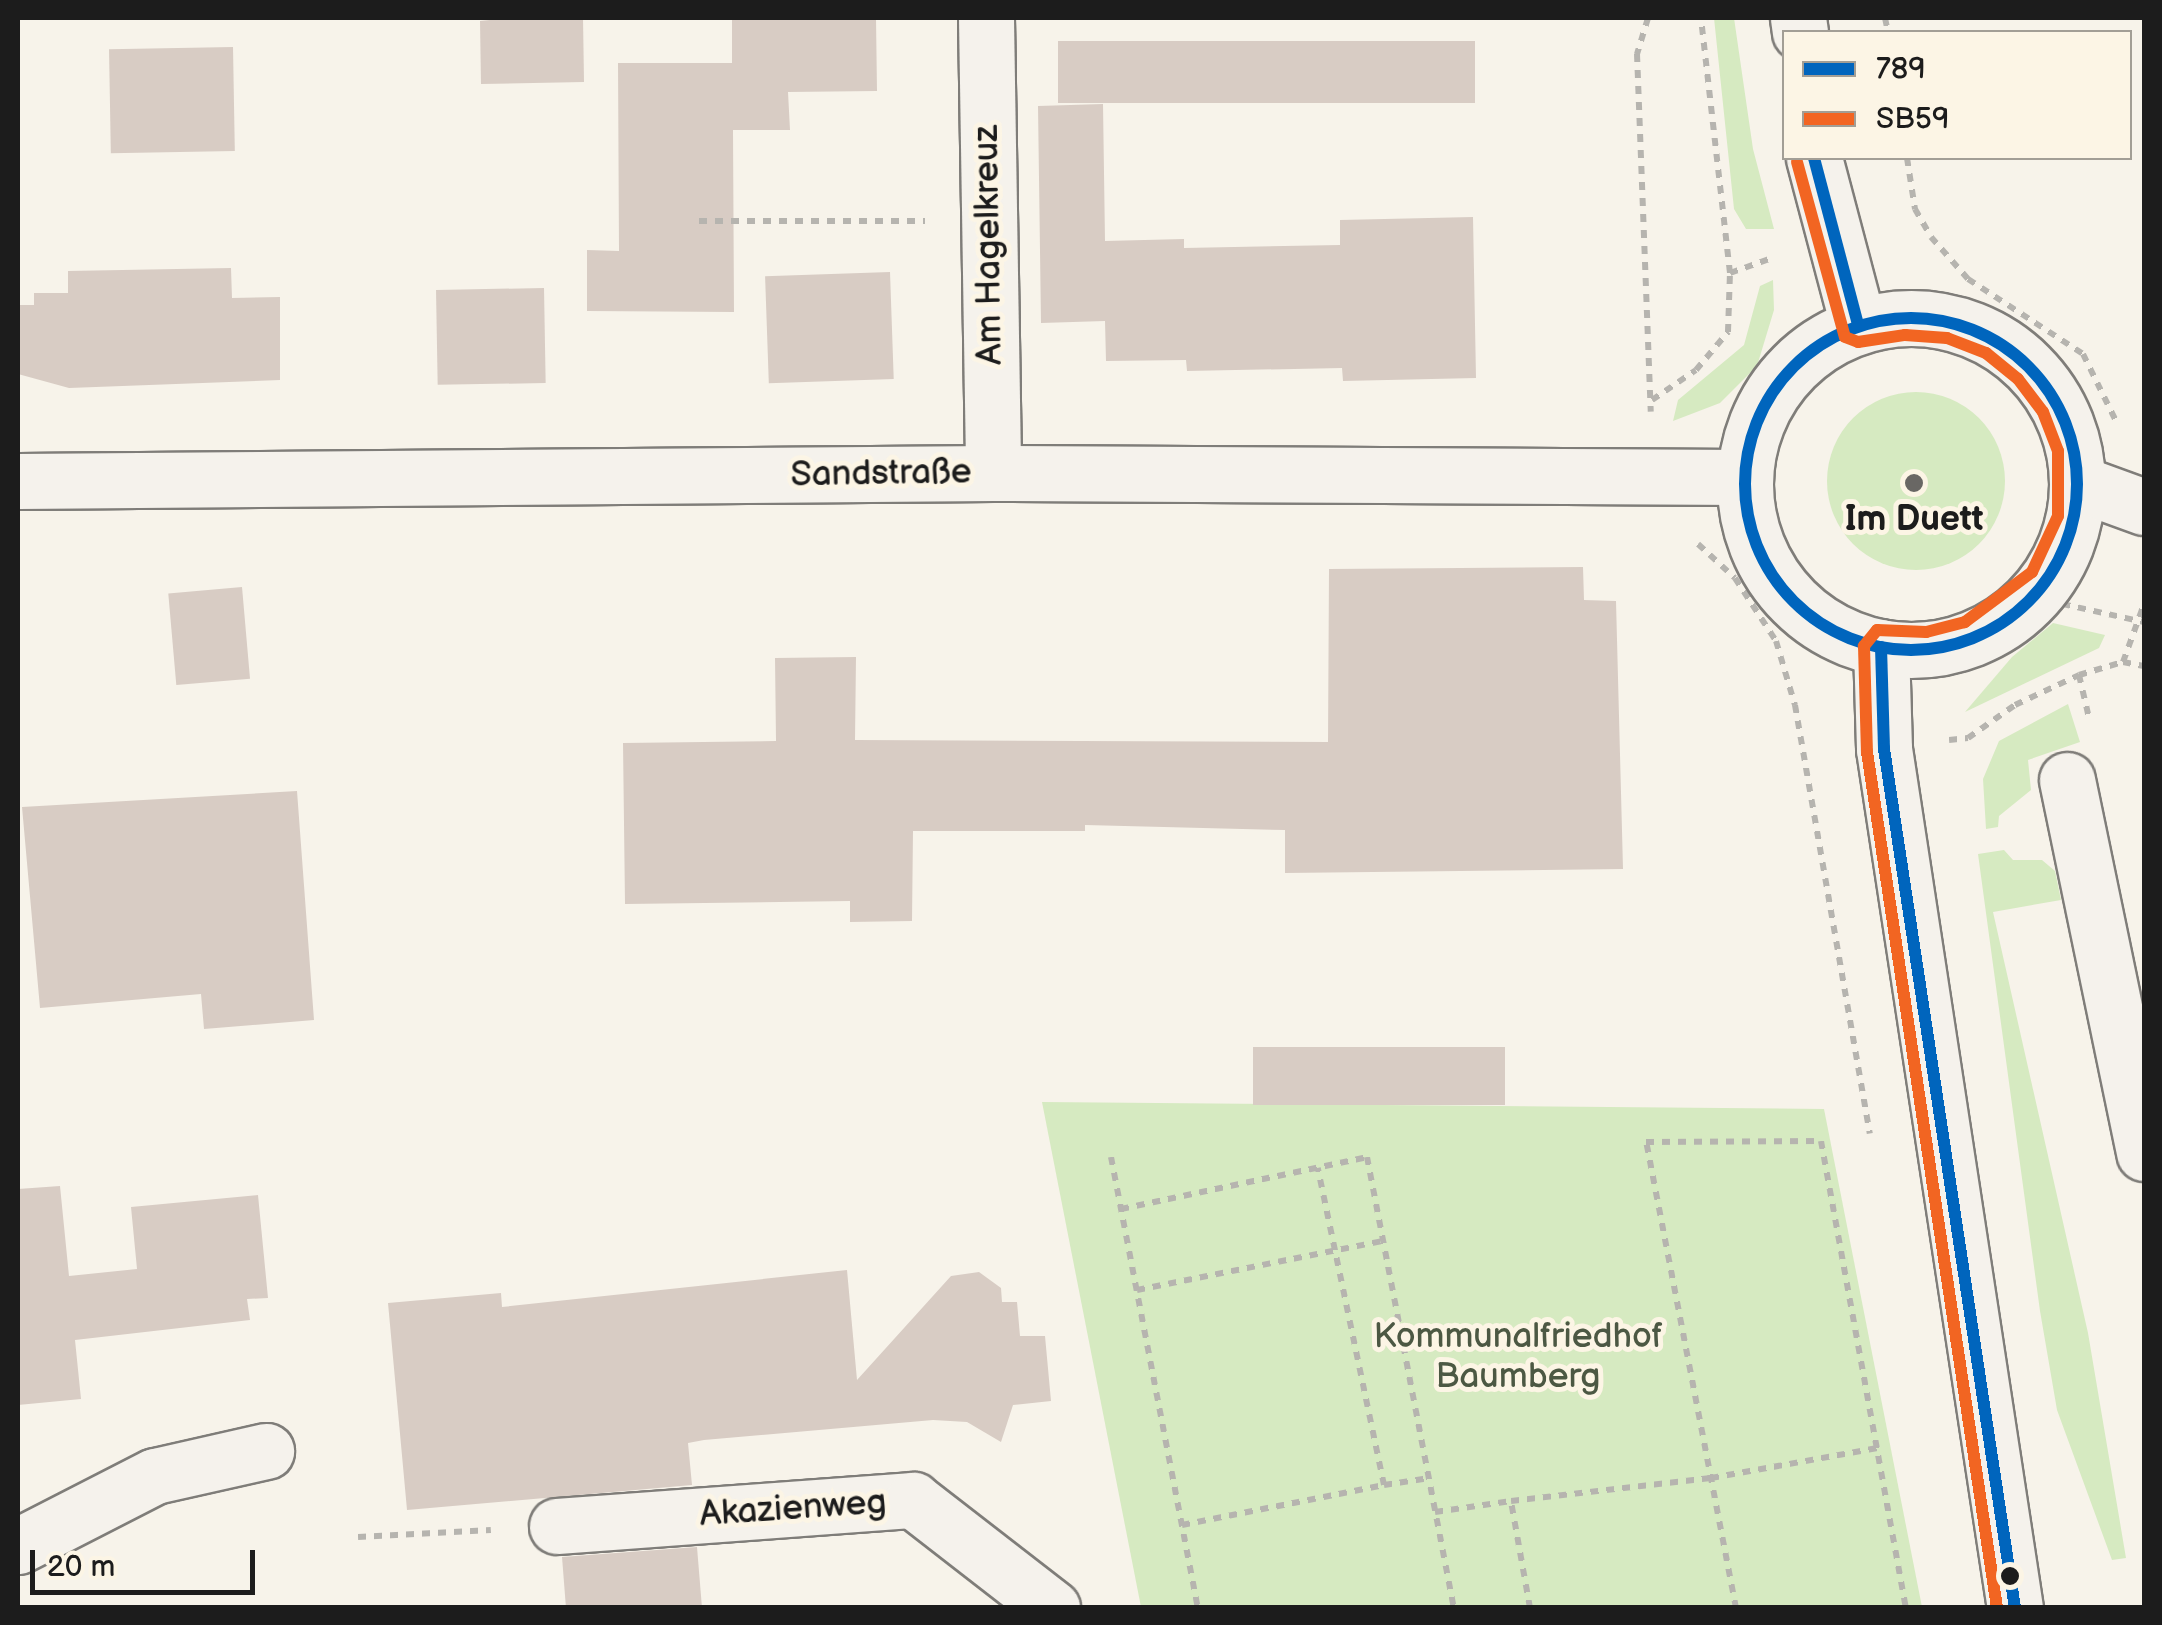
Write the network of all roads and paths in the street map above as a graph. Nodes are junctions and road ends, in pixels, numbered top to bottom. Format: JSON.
{"nodes":[{"id":1,"x":986,"y":18,"type":"edge"},
{"id":2,"x":1648,"y":18,"type":"edge"},
{"id":3,"x":1701,"y":18,"type":"edge"},
{"id":4,"x":1815,"y":160,"type":"edge"},
{"id":5,"x":1907,"y":160,"type":"edge"},
{"id":6,"x":699,"y":221,"type":"dead end"},
{"id":7,"x":986,"y":221,"type":"junction"},
{"id":8,"x":1858,"y":325,"type":"junction"},
{"id":9,"x":2123,"y":434,"type":"dead end"},
{"id":10,"x":994,"y":473,"type":"junction"},
{"id":11,"x":1744,"y":477,"type":"junction"},
{"id":12,"x":18,"y":482,"type":"edge"},
{"id":13,"x":2078,"y":483,"type":"junction"},
{"id":14,"x":2144,"y":507,"type":"edge"},
{"id":15,"x":1694,"y":540,"type":"dead end"},
{"id":16,"x":2031,"y":598,"type":"junction"},
{"id":17,"x":2144,"y":604,"type":"edge"},
{"id":18,"x":2141,"y":621,"type":"edge"},
{"id":19,"x":1881,"y":648,"type":"junction"},
{"id":20,"x":2123,"y":662,"type":"junction"},
{"id":21,"x":2144,"y":666,"type":"edge"},
{"id":22,"x":1968,"y":738,"type":"dead end"},
{"id":23,"x":1804,"y":760,"type":"dead end"},
{"id":24,"x":2067,"y":780,"type":"dead end"},
{"id":25,"x":2144,"y":1152,"type":"edge"},
{"id":26,"x":1111,"y":1157,"type":"dead end"},
{"id":27,"x":1318,"y":1168,"type":"junction"},
{"id":28,"x":1121,"y":1210,"type":"junction"},
{"id":29,"x":1383,"y":1241,"type":"junction"},
{"id":30,"x":1334,"y":1250,"type":"junction"},
{"id":31,"x":1136,"y":1290,"type":"junction"},
{"id":32,"x":1877,"y":1448,"type":"junction"},
{"id":33,"x":266,"y":1451,"type":"dead end"},
{"id":34,"x":1429,"y":1478,"type":"junction"},
{"id":35,"x":1711,"y":1478,"type":"junction"},
{"id":36,"x":1384,"y":1485,"type":"junction"},
{"id":37,"x":1511,"y":1501,"type":"junction"},
{"id":38,"x":1435,"y":1512,"type":"junction"},
{"id":39,"x":1182,"y":1525,"type":"junction"},
{"id":40,"x":557,"y":1526,"type":"joint"},
{"id":41,"x":358,"y":1537,"type":"dead end"},
{"id":42,"x":18,"y":1546,"type":"edge"},
{"id":43,"x":1052,"y":1608,"type":"edge"},
{"id":44,"x":1198,"y":1608,"type":"edge"},
{"id":45,"x":1454,"y":1608,"type":"edge"},
{"id":46,"x":1530,"y":1608,"type":"edge"},
{"id":47,"x":1736,"y":1608,"type":"edge"},
{"id":48,"x":1906,"y":1608,"type":"edge"},
{"id":49,"x":2015,"y":1608,"type":"edge"}],
"edges":[{"from":1,"to":7,"type":"street","name":"Am Hagelkreuz"},
{"from":2,"to":3,"type":"path"},
{"from":4,"to":8,"type":"street"},
{"from":5,"to":9,"type":"path"},
{"from":6,"to":7,"type":"path"},
{"from":7,"to":10,"type":"street","name":"Am Hagelkreuz"},
{"from":8,"to":11,"type":"street"},
{"from":8,"to":13,"type":"street"},
{"from":10,"to":11,"type":"street","name":"Sandstraße"},
{"from":10,"to":12,"type":"street","name":"Sandstraße"},
{"from":11,"to":19,"type":"street"},
{"from":13,"to":14,"type":"street"},
{"from":13,"to":16,"type":"street"},
{"from":15,"to":23,"type":"path"},
{"from":16,"to":18,"type":"path"},
{"from":16,"to":19,"type":"street"},
{"from":17,"to":18,"type":"path"},
{"from":18,"to":20,"type":"path"},
{"from":19,"to":49,"type":"street"},
{"from":20,"to":21,"type":"path"},
{"from":20,"to":22,"type":"path"},
{"from":24,"to":25,"type":"street"},
{"from":26,"to":28,"type":"path"},
{"from":27,"to":28,"type":"path"},
{"from":27,"to":29,"type":"path"},
{"from":27,"to":30,"type":"path"},
{"from":28,"to":31,"type":"path"},
{"from":29,"to":30,"type":"path"},
{"from":29,"to":34,"type":"path"},
{"from":30,"to":31,"type":"path"},
{"from":30,"to":36,"type":"path"},
{"from":31,"to":39,"type":"path"},
{"from":32,"to":35,"type":"path"},
{"from":32,"to":35,"type":"path"},
{"from":32,"to":48,"type":"path"},
{"from":33,"to":42,"type":"street"},
{"from":34,"to":36,"type":"path"},
{"from":34,"to":38,"type":"path"},
{"from":35,"to":37,"type":"path"},
{"from":35,"to":47,"type":"path"},
{"from":36,"to":39,"type":"path"},
{"from":37,"to":38,"type":"path"},
{"from":37,"to":46,"type":"path"},
{"from":38,"to":45,"type":"path"},
{"from":39,"to":44,"type":"path"},
{"from":40,"to":41,"type":"path"},
{"from":40,"to":43,"type":"street","name":"Akazienweg"}]}
